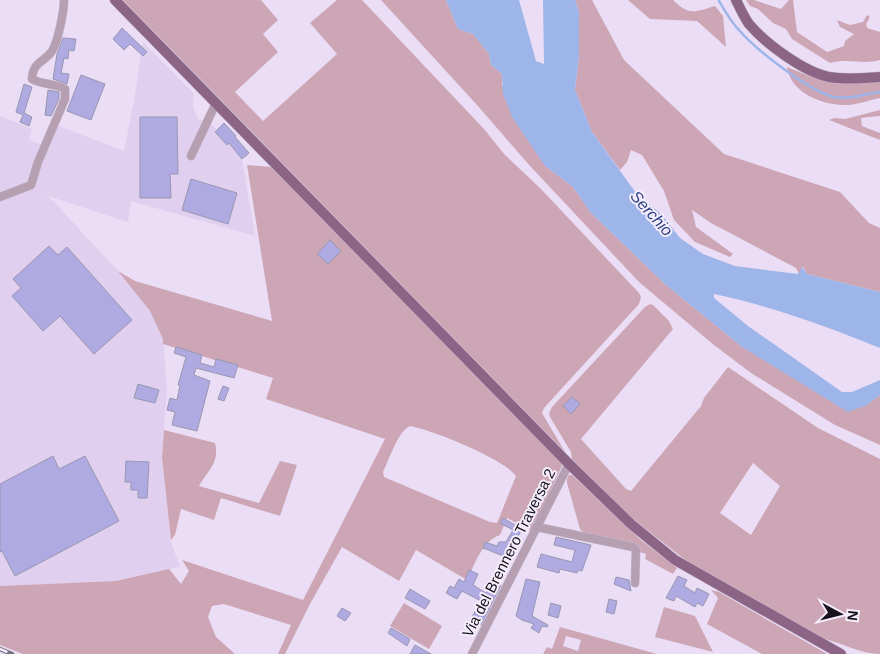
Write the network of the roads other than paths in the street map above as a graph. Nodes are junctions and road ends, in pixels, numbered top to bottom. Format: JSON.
{"nodes":[{"id":1,"x":64,"y":0,"type":"edge"},
{"id":2,"x":115,"y":0,"type":"edge"},
{"id":3,"x":736,"y":0,"type":"edge"},
{"id":4,"x":880,"y":77,"type":"edge"},
{"id":5,"x":216,"y":103,"type":"junction"},
{"id":6,"x":191,"y":156,"type":"dead end"},
{"id":7,"x":0,"y":197,"type":"edge"},
{"id":8,"x":569,"y":464,"type":"junction"},
{"id":9,"x":537,"y":527,"type":"junction"},
{"id":10,"x":635,"y":583,"type":"dead end"},
{"id":11,"x":472,"y":654,"type":"edge"},
{"id":12,"x":840,"y":654,"type":"edge"}],
"edges":[{"from":1,"to":7,"type":"street"},
{"from":2,"to":5,"type":"main road"},
{"from":3,"to":4,"type":"main road"},
{"from":5,"to":6,"type":"street"},
{"from":5,"to":8,"type":"main road"},
{"from":8,"to":9,"type":"street","name":"Via del Brennero Traversa 2"},
{"from":8,"to":12,"type":"main road"},
{"from":9,"to":10,"type":"street"},
{"from":9,"to":11,"type":"street","name":"Via del Brennero Traversa 2"}]}
